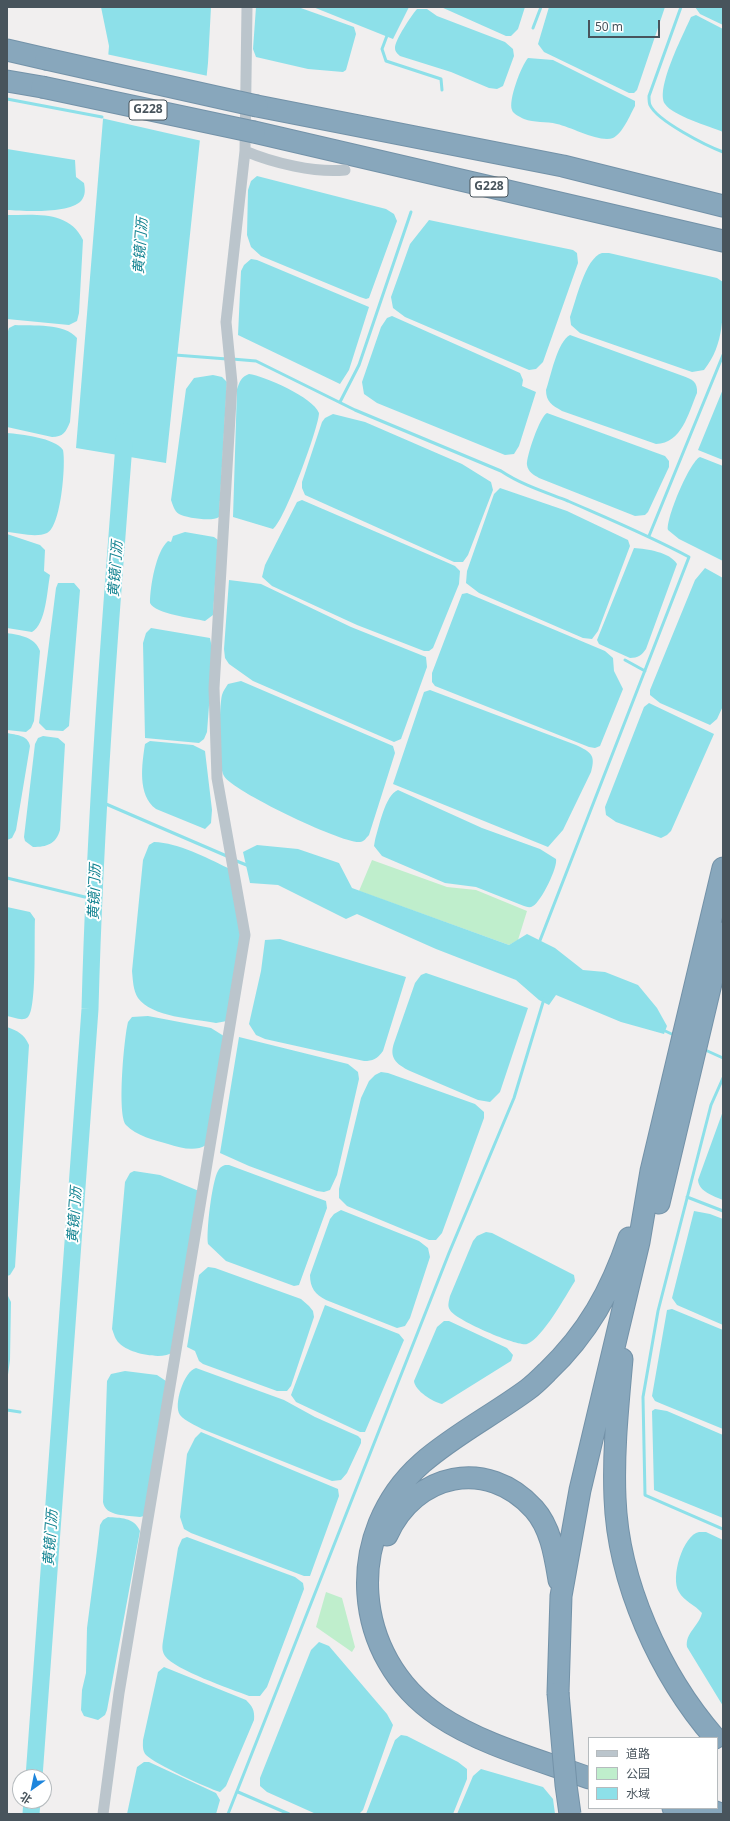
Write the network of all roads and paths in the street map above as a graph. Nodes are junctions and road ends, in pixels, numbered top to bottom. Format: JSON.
{"nodes":[{"id":1,"x":247,"y":7,"type":"edge"},
{"id":2,"x":7,"y":50,"type":"edge"},
{"id":3,"x":7,"y":80,"type":"edge"},
{"id":4,"x":245,"y":151,"type":"junction"},
{"id":5,"x":345,"y":170,"type":"dead end"},
{"id":6,"x":723,"y":206,"type":"edge"},
{"id":7,"x":723,"y":241,"type":"edge"},
{"id":8,"x":723,"y":868,"type":"edge"},
{"id":9,"x":723,"y":933,"type":"edge"},
{"id":10,"x":651,"y":1171,"type":"junction"},
{"id":11,"x":622,"y":1359,"type":"junction"},
{"id":12,"x":583,"y":1490,"type":"junction"},
{"id":13,"x":561,"y":1596,"type":"junction"},
{"id":14,"x":713,"y":1737,"type":"edge"},
{"id":15,"x":588,"y":1766,"type":"edge"},
{"id":16,"x":588,"y":1778,"type":"edge"},
{"id":17,"x":676,"y":1809,"type":"edge"},
{"id":18,"x":708,"y":1809,"type":"edge"},
{"id":19,"x":103,"y":1814,"type":"edge"},
{"id":20,"x":570,"y":1814,"type":"edge"},
{"id":21,"x":580,"y":1814,"type":"edge"},
{"id":22,"x":689,"y":1814,"type":"edge"},
{"id":23,"x":721,"y":1814,"type":"edge"}],
"edges":[{"from":1,"to":4,"type":"street"},
{"from":2,"to":6,"type":"highway","number":"G228","bridge":true},
{"from":3,"to":7,"type":"highway","number":"G228","bridge":true},
{"from":4,"to":5,"type":"street"},
{"from":4,"to":19,"type":"street"},
{"from":8,"to":10,"type":"highway"},
{"from":9,"to":11,"type":"highway"},
{"from":10,"to":12,"type":"highway"},
{"from":10,"to":16,"type":"highway"},
{"from":11,"to":12,"type":"highway"},
{"from":11,"to":14,"type":"highway"},
{"from":12,"to":13,"type":"highway"},
{"from":12,"to":21,"type":"highway"},
{"from":13,"to":15,"type":"highway"},
{"from":13,"to":20,"type":"highway","bridge":true},
{"from":17,"to":22,"type":"highway"},
{"from":18,"to":23,"type":"highway"}]}
